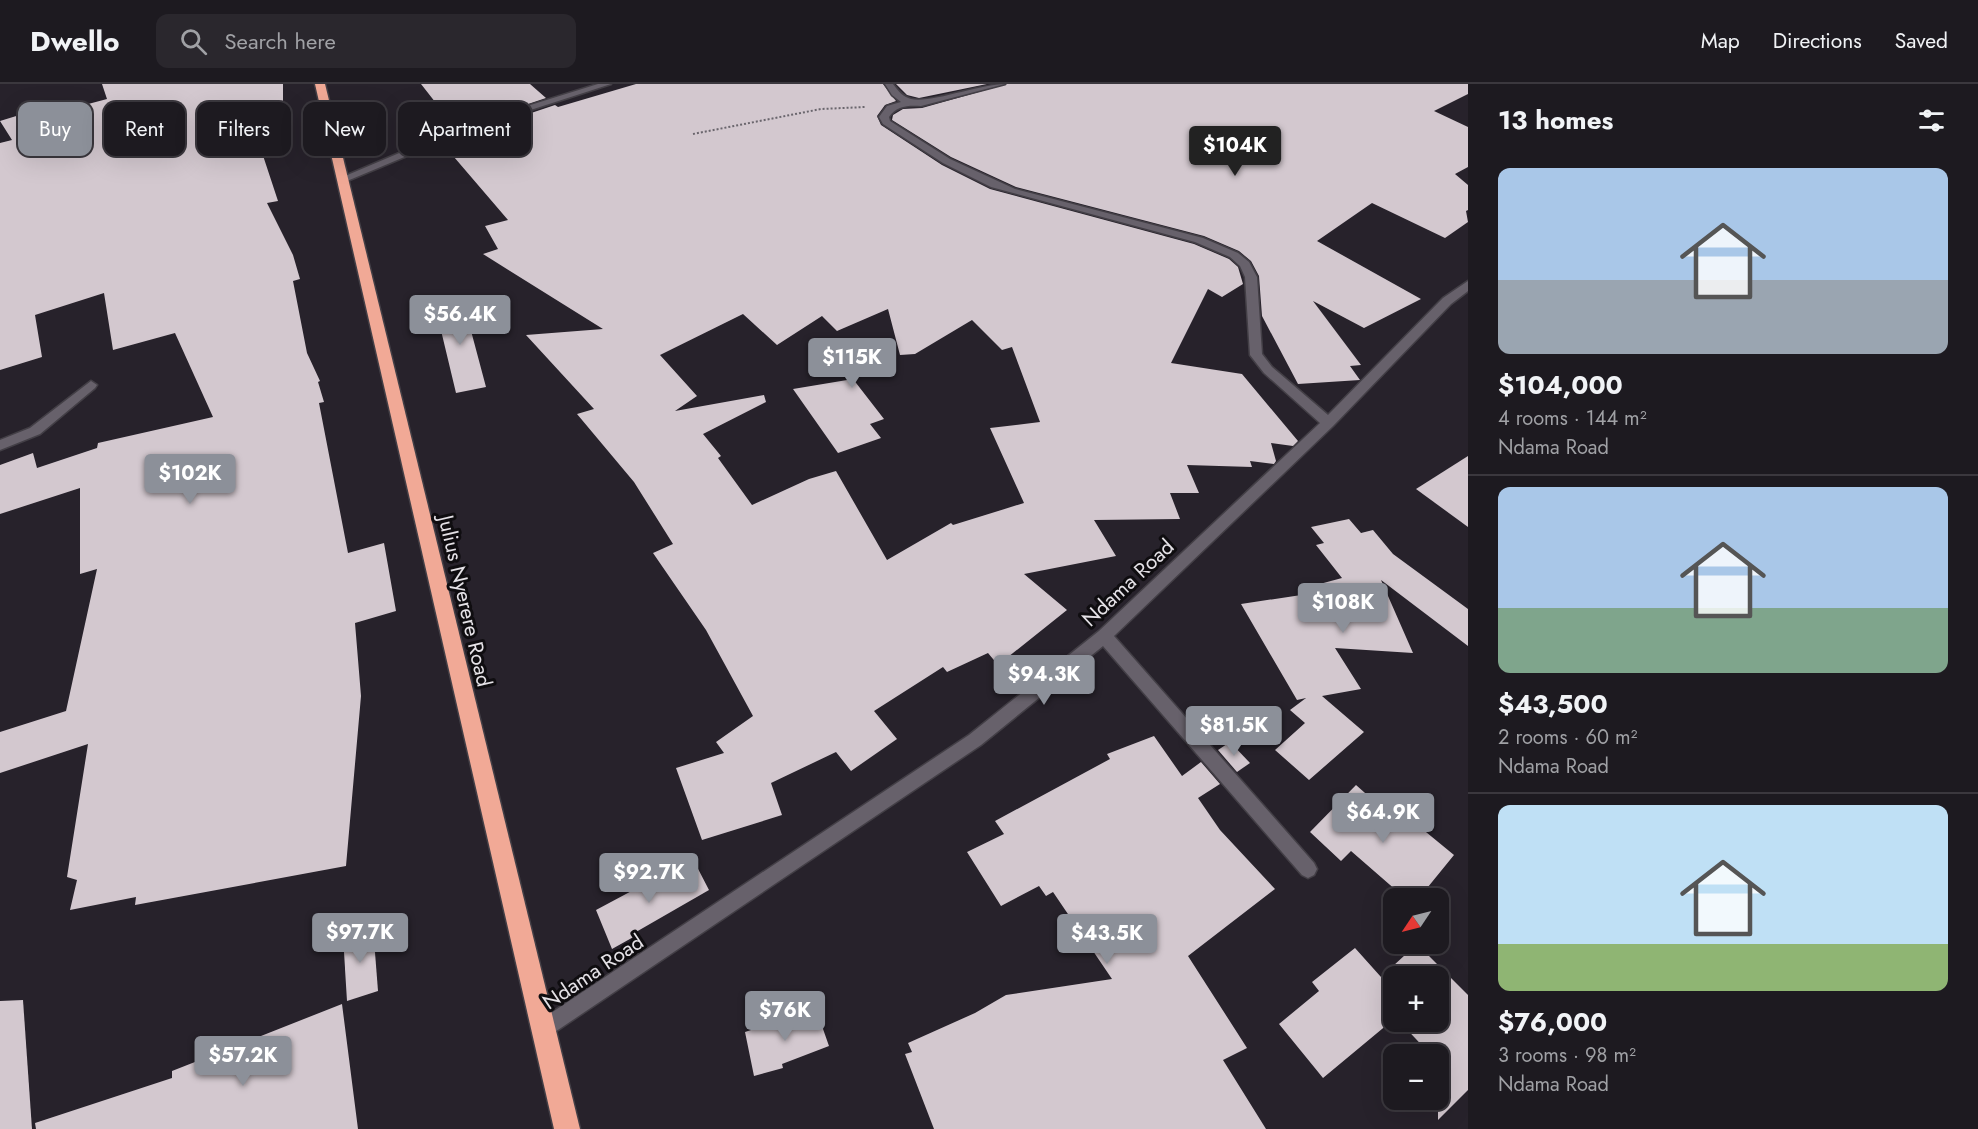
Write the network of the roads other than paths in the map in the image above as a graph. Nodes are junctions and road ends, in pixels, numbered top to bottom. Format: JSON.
{"nodes":[{"id":1,"x":320,"y":84,"type":"edge"},
{"id":2,"x":607,"y":84,"type":"edge"},
{"id":3,"x":889,"y":84,"type":"edge"},
{"id":4,"x":1001,"y":84,"type":"edge"},
{"id":5,"x":907,"y":103,"type":"junction"},
{"id":6,"x":343,"y":179,"type":"junction"},
{"id":7,"x":1468,"y":285,"type":"edge"},
{"id":8,"x":92,"y":386,"type":"dead end"},
{"id":9,"x":1328,"y":423,"type":"junction"},
{"id":10,"x":0,"y":445,"type":"edge"},
{"id":11,"x":1104,"y":636,"type":"junction"},
{"id":12,"x":1308,"y":869,"type":"dead end"},
{"id":13,"x":543,"y":1030,"type":"junction"},
{"id":14,"x":567,"y":1129,"type":"edge"}],
"edges":[{"from":1,"to":6,"type":"highway","name":"Julius Nyerere Road"},
{"from":2,"to":6,"type":"street"},
{"from":3,"to":5,"type":"street"},
{"from":4,"to":5,"type":"street"},
{"from":5,"to":9,"type":"street"},
{"from":6,"to":13,"type":"highway","name":"Julius Nyerere Road"},
{"from":7,"to":9,"type":"street","name":"Ndama Road"},
{"from":8,"to":10,"type":"street"},
{"from":9,"to":11,"type":"street","name":"Ndama Road"},
{"from":11,"to":12,"type":"street"},
{"from":11,"to":13,"type":"street","name":"Ndama Road"},
{"from":13,"to":14,"type":"highway","name":"Julius Nyerere Road"}]}
